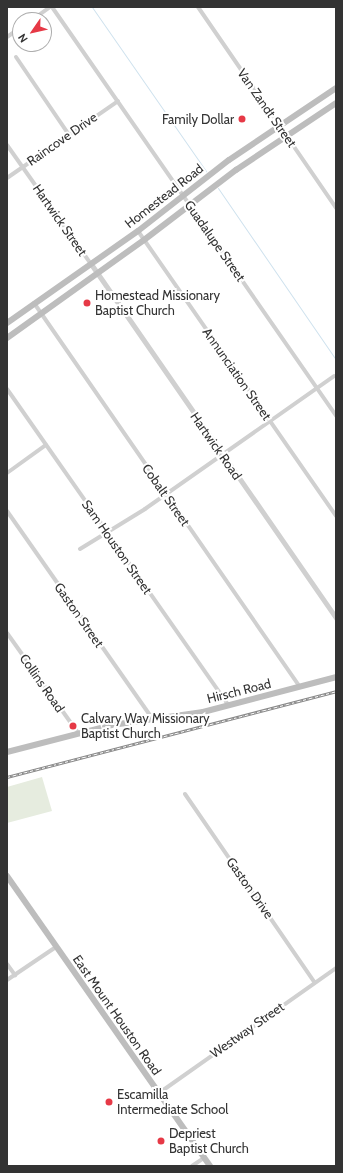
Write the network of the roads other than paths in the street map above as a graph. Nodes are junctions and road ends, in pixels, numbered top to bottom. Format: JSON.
{"nodes":[{"id":1,"x":51,"y":7,"type":"edge"},
{"id":2,"x":198,"y":7,"type":"edge"},
{"id":3,"x":16,"y":56,"type":"dead end"},
{"id":4,"x":334,"y":90,"type":"edge"},
{"id":5,"x":336,"y":97,"type":"edge"},
{"id":6,"x":118,"y":101,"type":"junction"},
{"id":7,"x":336,"y":103,"type":"edge"},
{"id":8,"x":280,"y":127,"type":"junction"},
{"id":9,"x":69,"y":134,"type":"junction"},
{"id":10,"x":286,"y":136,"type":"junction"},
{"id":11,"x":7,"y":145,"type":"edge"},
{"id":12,"x":229,"y":160,"type":"junction"},
{"id":13,"x":22,"y":167,"type":"junction"},
{"id":14,"x":236,"y":170,"type":"junction"},
{"id":15,"x":7,"y":178,"type":"edge"},
{"id":16,"x":183,"y":196,"type":"junction"},
{"id":17,"x":189,"y":205,"type":"junction"},
{"id":18,"x":336,"y":208,"type":"edge"},
{"id":19,"x":138,"y":231,"type":"junction"},
{"id":20,"x":144,"y":240,"type":"junction"},
{"id":21,"x":90,"y":264,"type":"junction"},
{"id":22,"x":97,"y":273,"type":"junction"},
{"id":23,"x":34,"y":303,"type":"junction"},
{"id":24,"x":41,"y":312,"type":"junction"},
{"id":25,"x":7,"y":323,"type":"edge"},
{"id":26,"x":7,"y":338,"type":"edge"},
{"id":27,"x":334,"y":376,"type":"dead end"},
{"id":28,"x":317,"y":388,"type":"junction"},
{"id":29,"x":7,"y":389,"type":"edge"},
{"id":30,"x":336,"y":416,"type":"edge"},
{"id":31,"x":270,"y":421,"type":"junction"},
{"id":32,"x":46,"y":445,"type":"junction"},
{"id":33,"x":222,"y":455,"type":"junction"},
{"id":34,"x":7,"y":473,"type":"edge"},
{"id":35,"x":165,"y":495,"type":"junction"},
{"id":36,"x":7,"y":512,"type":"edge"},
{"id":37,"x":336,"y":516,"type":"edge"},
{"id":38,"x":106,"y":531,"type":"junction"},
{"id":39,"x":80,"y":549,"type":"dead end"},
{"id":40,"x":336,"y":618,"type":"edge"},
{"id":41,"x":7,"y":633,"type":"edge"},
{"id":42,"x":336,"y":677,"type":"edge"},
{"id":43,"x":300,"y":687,"type":"junction"},
{"id":44,"x":228,"y":705,"type":"junction"},
{"id":45,"x":152,"y":718,"type":"junction"},
{"id":46,"x":78,"y":734,"type":"junction"},
{"id":47,"x":7,"y":752,"type":"edge"},
{"id":48,"x":184,"y":794,"type":"dead end"},
{"id":49,"x":7,"y":876,"type":"edge"},
{"id":50,"x":56,"y":947,"type":"junction"},
{"id":51,"x":7,"y":964,"type":"edge"},
{"id":52,"x":336,"y":968,"type":"edge"},
{"id":53,"x":15,"y":975,"type":"junction"},
{"id":54,"x":7,"y":980,"type":"edge"},
{"id":55,"x":315,"y":983,"type":"junction"},
{"id":56,"x":159,"y":1093,"type":"junction"},
{"id":57,"x":204,"y":1158,"type":"junction"},
{"id":58,"x":192,"y":1166,"type":"edge"},
{"id":59,"x":210,"y":1166,"type":"edge"}],
"edges":[{"from":1,"to":6,"type":"street","name":"Guadalupe Street"},
{"from":2,"to":8,"type":"street","name":"Van Zandt Street"},
{"from":3,"to":9,"type":"street"},
{"from":4,"to":5,"type":"main road"},
{"from":4,"to":8,"type":"main road","name":"Homestead Road"},
{"from":6,"to":9,"type":"street","name":"Raincove Drive"},
{"from":6,"to":16,"type":"street","name":"Guadalupe Street"},
{"from":7,"to":10,"type":"main road","name":"Homestead Road"},
{"from":8,"to":10,"type":"street","name":"Van Zandt Street"},
{"from":8,"to":12,"type":"main road","name":"Homestead Road"},
{"from":9,"to":13,"type":"street","name":"Raincove Drive"},
{"from":10,"to":14,"type":"main road","name":"Homestead Road"},
{"from":10,"to":18,"type":"street","name":"Van Zandt Street"},
{"from":11,"to":13,"type":"street"},
{"from":12,"to":14,"type":"main road"},
{"from":12,"to":16,"type":"main road","name":"Homestead Road"},
{"from":13,"to":15,"type":"street","name":"Raincove Drive"},
{"from":13,"to":21,"type":"street","name":"Hartwick Street"},
{"from":14,"to":17,"type":"main road","name":"Homestead Road"},
{"from":16,"to":17,"type":"street","name":"Guadalupe Street"},
{"from":16,"to":19,"type":"main road","name":"Homestead Road"},
{"from":17,"to":20,"type":"main road","name":"Homestead Road"},
{"from":17,"to":28,"type":"street","name":"Guadalupe Street"},
{"from":19,"to":20,"type":"street","name":"Annunciation Street"},
{"from":19,"to":21,"type":"main road","name":"Homestead Road"},
{"from":20,"to":22,"type":"main road","name":"Homestead Road"},
{"from":20,"to":31,"type":"street","name":"Annunciation Street"},
{"from":21,"to":22,"type":"street","name":"Hartwick Street"},
{"from":21,"to":23,"type":"main road","name":"Homestead Road"},
{"from":22,"to":24,"type":"main road","name":"Homestead Road"},
{"from":22,"to":33,"type":"street","name":"Hartwick Road"},
{"from":23,"to":24,"type":"street","name":"Cobalt Street"},
{"from":23,"to":25,"type":"main road","name":"Homestead Road"},
{"from":24,"to":26,"type":"main road","name":"Homestead Road"},
{"from":24,"to":35,"type":"street","name":"Cobalt Street"},
{"from":27,"to":28,"type":"street"},
{"from":28,"to":30,"type":"street","name":"Guadalupe Street"},
{"from":28,"to":31,"type":"street"},
{"from":29,"to":32,"type":"street","name":"Sam Houston Street"},
{"from":31,"to":33,"type":"street"},
{"from":31,"to":37,"type":"street","name":"Annunciation Street"},
{"from":32,"to":34,"type":"street"},
{"from":32,"to":38,"type":"street","name":"Sam Houston Street"},
{"from":33,"to":35,"type":"street"},
{"from":33,"to":40,"type":"street","name":"Hartwick Road"},
{"from":35,"to":38,"type":"street"},
{"from":35,"to":43,"type":"street","name":"Cobalt Street"},
{"from":36,"to":45,"type":"street","name":"Gaston Street"},
{"from":38,"to":39,"type":"street"},
{"from":38,"to":44,"type":"street","name":"Sam Houston Street"},
{"from":41,"to":46,"type":"street","name":"Collins Road"},
{"from":42,"to":43,"type":"main road","name":"Hirsch Road"},
{"from":43,"to":44,"type":"main road","name":"Hirsch Road"},
{"from":44,"to":45,"type":"main road","name":"Hirsch Road"},
{"from":45,"to":46,"type":"main road","name":"Hirsch Road"},
{"from":46,"to":47,"type":"main road","name":"Hirsch Road"},
{"from":48,"to":55,"type":"street","name":"Gaston Drive"},
{"from":49,"to":50,"type":"main road","name":"East Mount Houston Road"},
{"from":50,"to":53,"type":"street"},
{"from":50,"to":56,"type":"main road","name":"East Mount Houston Road"},
{"from":51,"to":53,"type":"street"},
{"from":52,"to":55,"type":"street","name":"Westway Street"},
{"from":53,"to":54,"type":"street"},
{"from":55,"to":56,"type":"street","name":"Westway Street"},
{"from":56,"to":57,"type":"main road","name":"East Mount Houston Road"},
{"from":57,"to":58,"type":"street"},
{"from":57,"to":59,"type":"main road","name":"East Mount Houston Road"}]}
